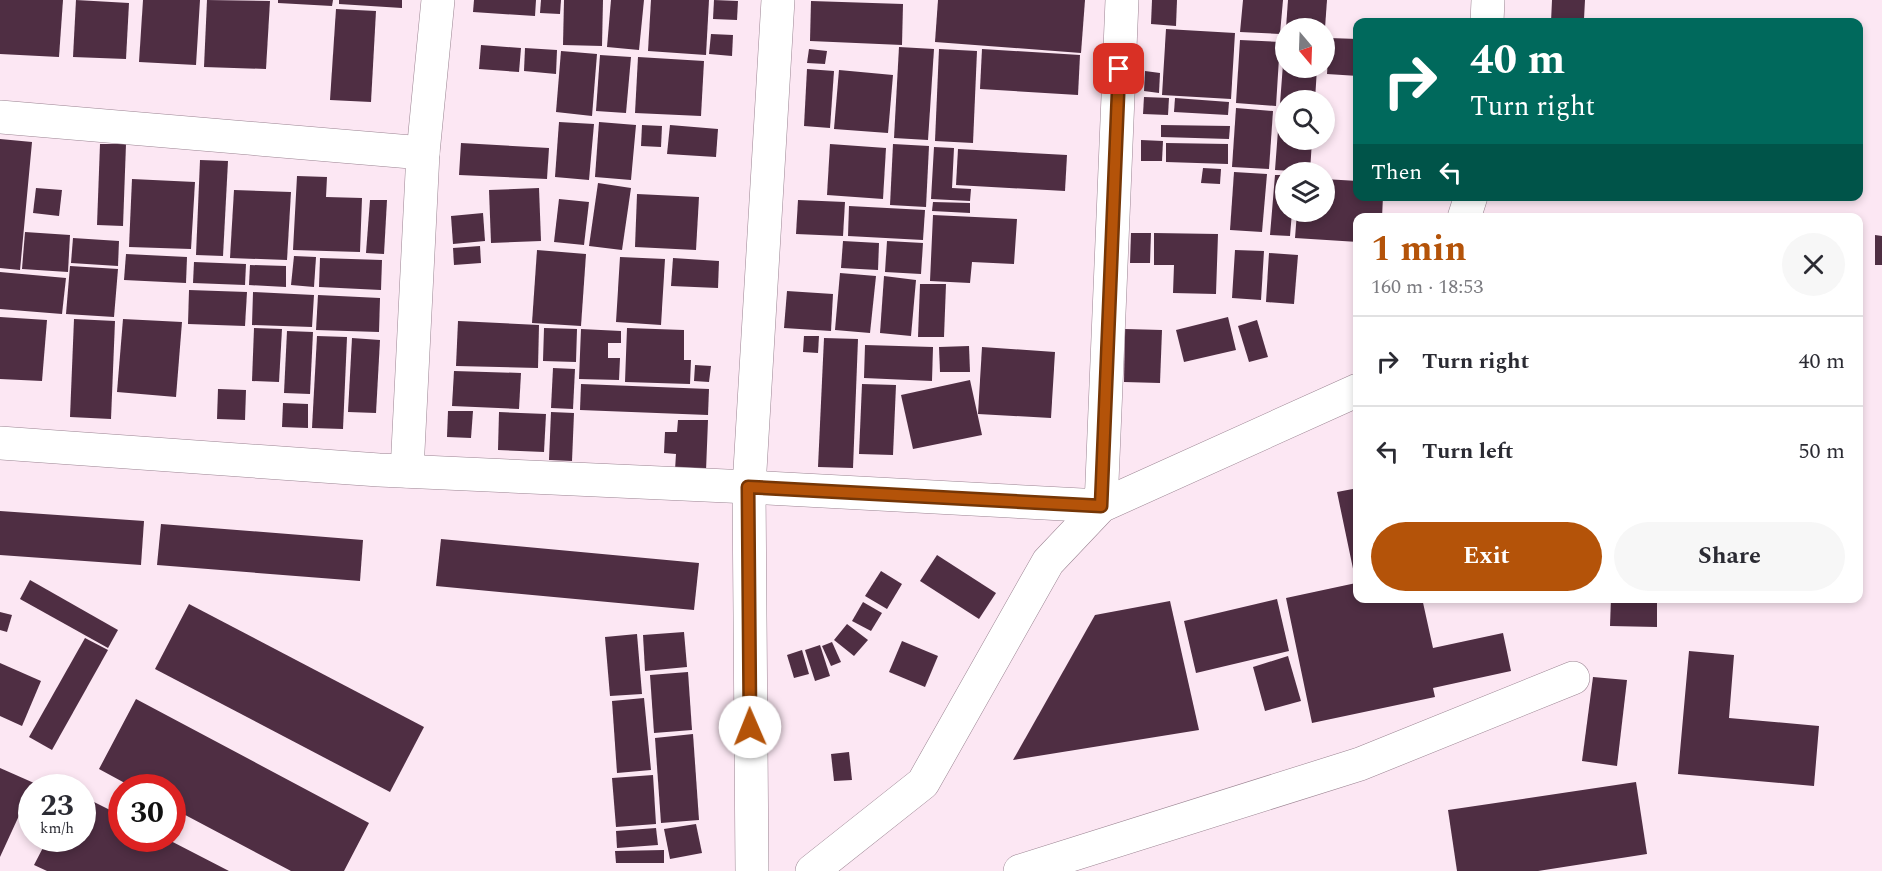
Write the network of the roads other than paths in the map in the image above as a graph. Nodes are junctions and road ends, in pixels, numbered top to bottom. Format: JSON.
{"nodes":[{"id":1,"x":438,"y":0,"type":"edge"},
{"id":2,"x":778,"y":0,"type":"edge"},
{"id":3,"x":1122,"y":0,"type":"edge"},
{"id":4,"x":1488,"y":0,"type":"edge"},
{"id":5,"x":1487,"y":18,"type":"edge"},
{"id":6,"x":0,"y":117,"type":"edge"},
{"id":7,"x":423,"y":153,"type":"junction"},
{"id":8,"x":1353,"y":392,"type":"edge"},
{"id":9,"x":0,"y":443,"type":"edge"},
{"id":10,"x":407,"y":471,"type":"junction"},
{"id":11,"x":748,"y":487,"type":"junction"},
{"id":12,"x":1101,"y":506,"type":"junction"},
{"id":13,"x":1573,"y":678,"type":"dead end"},
{"id":14,"x":752,"y":871,"type":"edge"},
{"id":15,"x":812,"y":871,"type":"edge"},
{"id":16,"x":1020,"y":871,"type":"edge"}],
"edges":[{"from":1,"to":7,"type":"street"},
{"from":2,"to":11,"type":"street"},
{"from":3,"to":12,"type":"street"},
{"from":4,"to":5,"type":"street"},
{"from":6,"to":7,"type":"street"},
{"from":7,"to":10,"type":"street"},
{"from":8,"to":12,"type":"street"},
{"from":9,"to":10,"type":"street"},
{"from":10,"to":11,"type":"street"},
{"from":11,"to":12,"type":"street"},
{"from":11,"to":14,"type":"street"},
{"from":12,"to":15,"type":"street"},
{"from":13,"to":16,"type":"street"}]}
